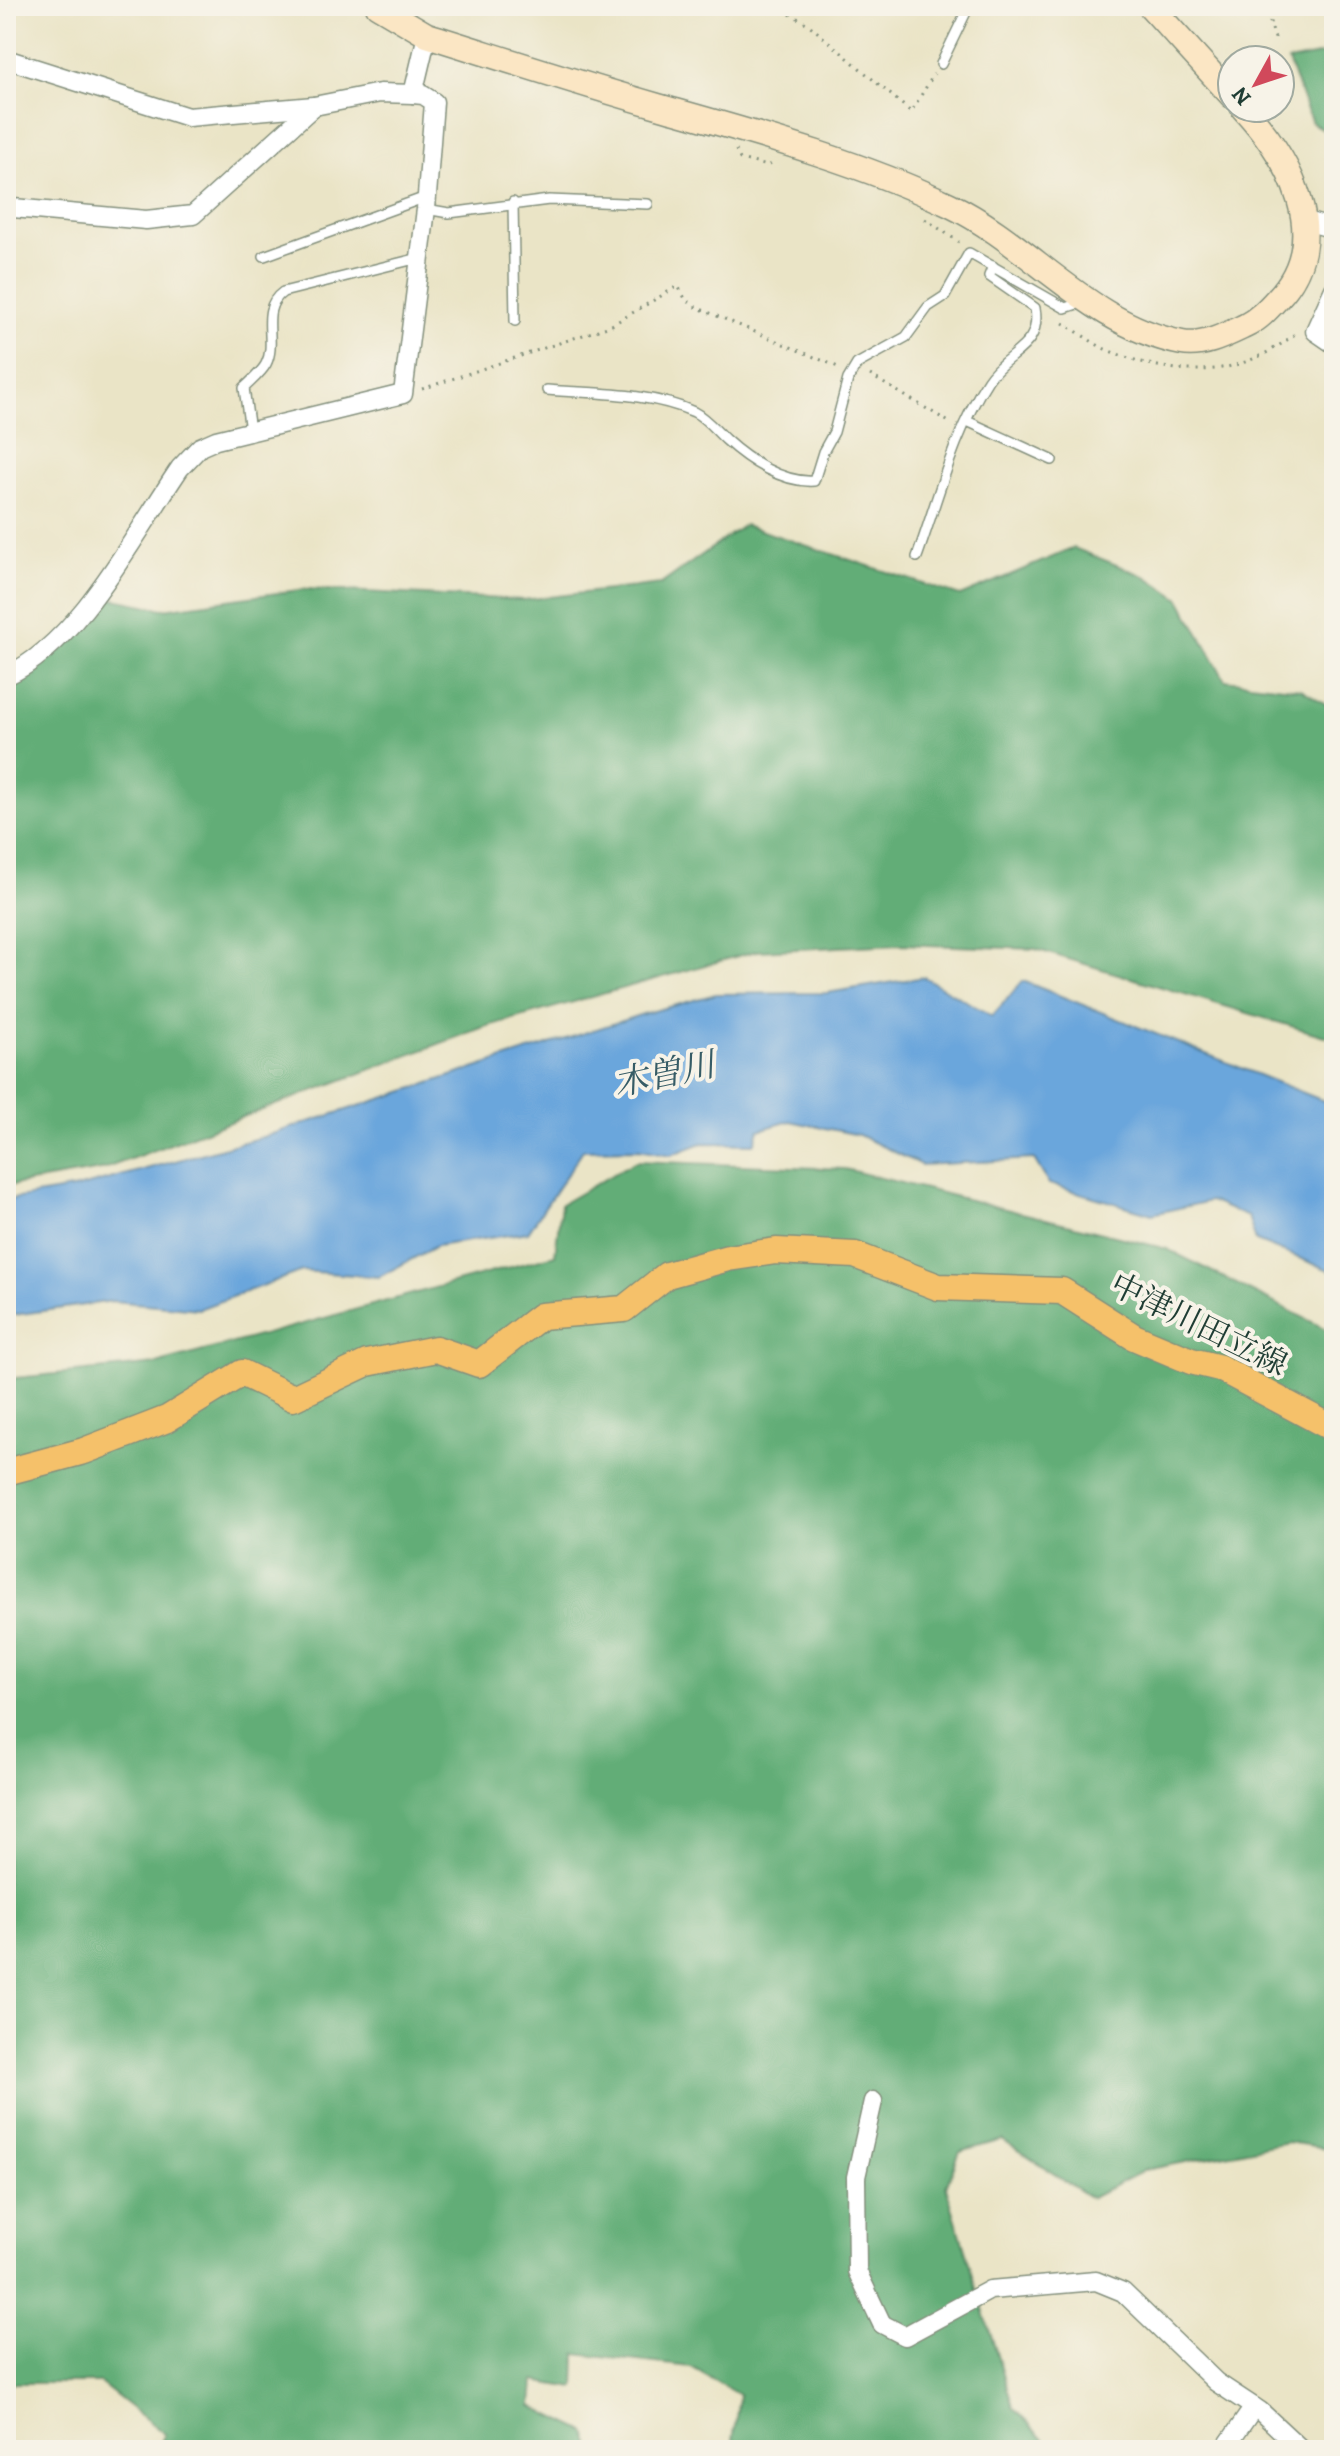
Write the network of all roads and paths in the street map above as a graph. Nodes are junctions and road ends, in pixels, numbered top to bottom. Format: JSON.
{"nodes":[{"id":1,"x":378,"y":6,"type":"edge"},
{"id":2,"x":776,"y":6,"type":"edge"},
{"id":3,"x":969,"y":6,"type":"edge"},
{"id":4,"x":1150,"y":6,"type":"edge"},
{"id":5,"x":1275,"y":6,"type":"edge"},
{"id":6,"x":427,"y":35,"type":"junction"},
{"id":7,"x":1277,"y":44,"type":"dead end"},
{"id":8,"x":6,"y":59,"type":"edge"},
{"id":9,"x":941,"y":64,"type":"joint"},
{"id":10,"x":1216,"y":78,"type":"edge"},
{"id":11,"x":413,"y":94,"type":"junction"},
{"id":12,"x":314,"y":106,"type":"junction"},
{"id":13,"x":1257,"y":124,"type":"edge"},
{"id":14,"x":734,"y":148,"type":"dead end"},
{"id":15,"x":775,"y":162,"type":"dead end"},
{"id":16,"x":513,"y":202,"type":"junction"},
{"id":17,"x":427,"y":203,"type":"junction"},
{"id":18,"x":648,"y":204,"type":"dead end"},
{"id":19,"x":6,"y":211,"type":"edge"},
{"id":20,"x":921,"y":216,"type":"dead end"},
{"id":21,"x":1306,"y":221,"type":"junction"},
{"id":22,"x":1334,"y":229,"type":"edge"},
{"id":23,"x":969,"y":253,"type":"junction"},
{"id":24,"x":264,"y":256,"type":"dead end"},
{"id":25,"x":419,"y":258,"type":"junction"},
{"id":26,"x":993,"y":266,"type":"junction"},
{"id":27,"x":1334,"y":289,"type":"edge"},
{"id":28,"x":1086,"y":301,"type":"junction"},
{"id":29,"x":515,"y":321,"type":"dead end"},
{"id":30,"x":1334,"y":344,"type":"edge"},
{"id":31,"x":854,"y":370,"type":"junction"},
{"id":32,"x":547,"y":390,"type":"dead end"},
{"id":33,"x":403,"y":394,"type":"junction"},
{"id":34,"x":965,"y":426,"type":"junction"},
{"id":35,"x":250,"y":431,"type":"junction"},
{"id":36,"x":1052,"y":460,"type":"dead end"},
{"id":37,"x":917,"y":557,"type":"dead end"},
{"id":38,"x":6,"y":676,"type":"edge"},
{"id":39,"x":1334,"y":1429,"type":"edge"},
{"id":40,"x":6,"y":1472,"type":"edge"},
{"id":41,"x":873,"y":2101,"type":"dead end"},
{"id":42,"x":1254,"y":2407,"type":"junction"},
{"id":43,"x":1224,"y":2450,"type":"edge"},
{"id":44,"x":1302,"y":2450,"type":"edge"}],
"edges":[{"from":1,"to":6,"type":"street"},
{"from":2,"to":9,"type":"path"},
{"from":3,"to":9,"type":"lane"},
{"from":4,"to":10,"type":"street"},
{"from":5,"to":7,"type":"path"},
{"from":6,"to":11,"type":"street"},
{"from":6,"to":28,"type":"street"},
{"from":8,"to":12,"type":"street"},
{"from":11,"to":12,"type":"street"},
{"from":11,"to":17,"type":"street"},
{"from":12,"to":19,"type":"street"},
{"from":13,"to":21,"type":"street"},
{"from":14,"to":15,"type":"path"},
{"from":16,"to":17,"type":"lane"},
{"from":16,"to":18,"type":"lane"},
{"from":16,"to":29,"type":"lane"},
{"from":17,"to":24,"type":"lane"},
{"from":17,"to":25,"type":"street"},
{"from":20,"to":23,"type":"path"},
{"from":21,"to":22,"type":"street"},
{"from":21,"to":28,"type":"street"},
{"from":23,"to":26,"type":"lane"},
{"from":23,"to":31,"type":"lane"},
{"from":25,"to":33,"type":"street"},
{"from":25,"to":35,"type":"lane"},
{"from":26,"to":28,"type":"lane"},
{"from":26,"to":34,"type":"lane"},
{"from":27,"to":30,"type":"street"},
{"from":31,"to":32,"type":"lane"},
{"from":31,"to":33,"type":"path"},
{"from":31,"to":34,"type":"path"},
{"from":33,"to":35,"type":"street"},
{"from":34,"to":36,"type":"lane"},
{"from":34,"to":37,"type":"lane"},
{"from":35,"to":38,"type":"street"},
{"from":39,"to":40,"type":"main road","name":"中津川田立線"},
{"from":41,"to":42,"type":"street"},
{"from":42,"to":43,"type":"street"},
{"from":42,"to":44,"type":"street"}]}
